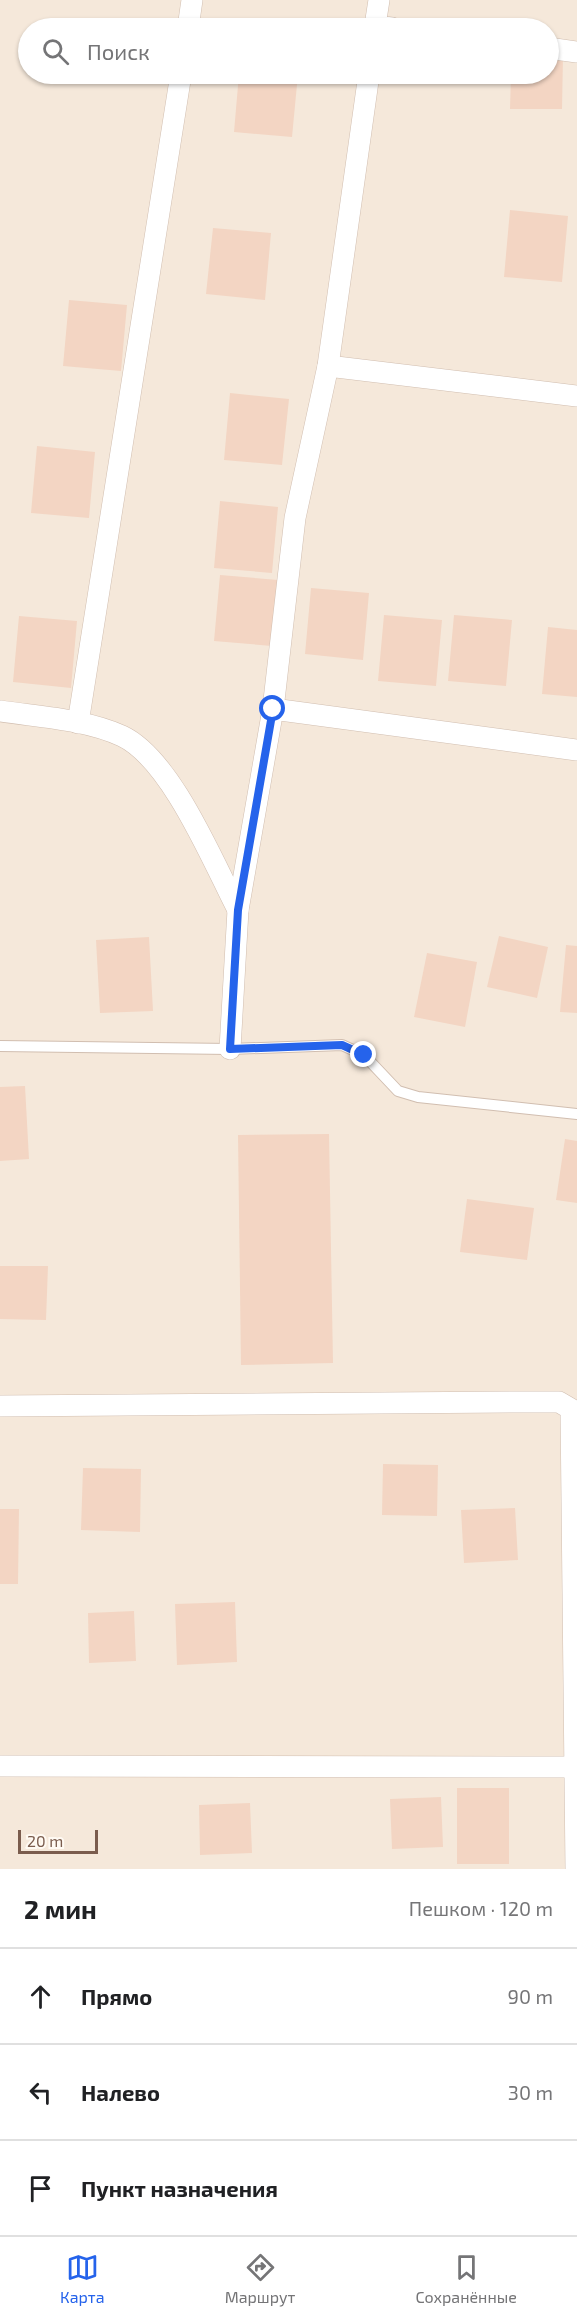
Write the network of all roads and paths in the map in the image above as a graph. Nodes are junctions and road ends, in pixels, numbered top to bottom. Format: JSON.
{"nodes":[{"id":1,"x":192,"y":0,"type":"edge"},
{"id":2,"x":380,"y":0,"type":"edge"},
{"id":3,"x":189,"y":18,"type":"edge"},
{"id":4,"x":381,"y":18,"type":"edge"},
{"id":5,"x":559,"y":49,"type":"edge"},
{"id":6,"x":577,"y":52,"type":"edge"},
{"id":7,"x":179,"y":84,"type":"edge"},
{"id":8,"x":368,"y":84,"type":"edge"},
{"id":9,"x":328,"y":366,"type":"junction"},
{"id":10,"x":577,"y":396,"type":"edge"},
{"id":11,"x":273,"y":709,"type":"junction"},
{"id":12,"x":0,"y":711,"type":"edge"},
{"id":13,"x":78,"y":723,"type":"junction"},
{"id":14,"x":577,"y":750,"type":"edge"},
{"id":15,"x":238,"y":910,"type":"junction"},
{"id":16,"x":0,"y":1046,"type":"edge"},
{"id":17,"x":230,"y":1049,"type":"junction"},
{"id":18,"x":577,"y":1114,"type":"edge"},
{"id":19,"x":0,"y":1406,"type":"edge"},
{"id":20,"x":575,"y":1465,"type":"edge"},
{"id":21,"x":0,"y":1766,"type":"edge"},
{"id":22,"x":576,"y":1767,"type":"edge"},
{"id":23,"x":576,"y":1869,"type":"edge"}],
"edges":[{"from":1,"to":3,"type":"street"},
{"from":2,"to":4,"type":"street"},
{"from":5,"to":6,"type":"street"},
{"from":7,"to":13,"type":"street"},
{"from":8,"to":9,"type":"street"},
{"from":9,"to":10,"type":"street"},
{"from":9,"to":11,"type":"street"},
{"from":11,"to":14,"type":"street"},
{"from":11,"to":15,"type":"street"},
{"from":12,"to":13,"type":"street"},
{"from":13,"to":15,"type":"street"},
{"from":15,"to":17,"type":"street"},
{"from":16,"to":17,"type":"lane"},
{"from":17,"to":18,"type":"lane"},
{"from":19,"to":20,"type":"street"},
{"from":20,"to":22,"type":"street"},
{"from":21,"to":22,"type":"street"},
{"from":22,"to":23,"type":"street"}]}
